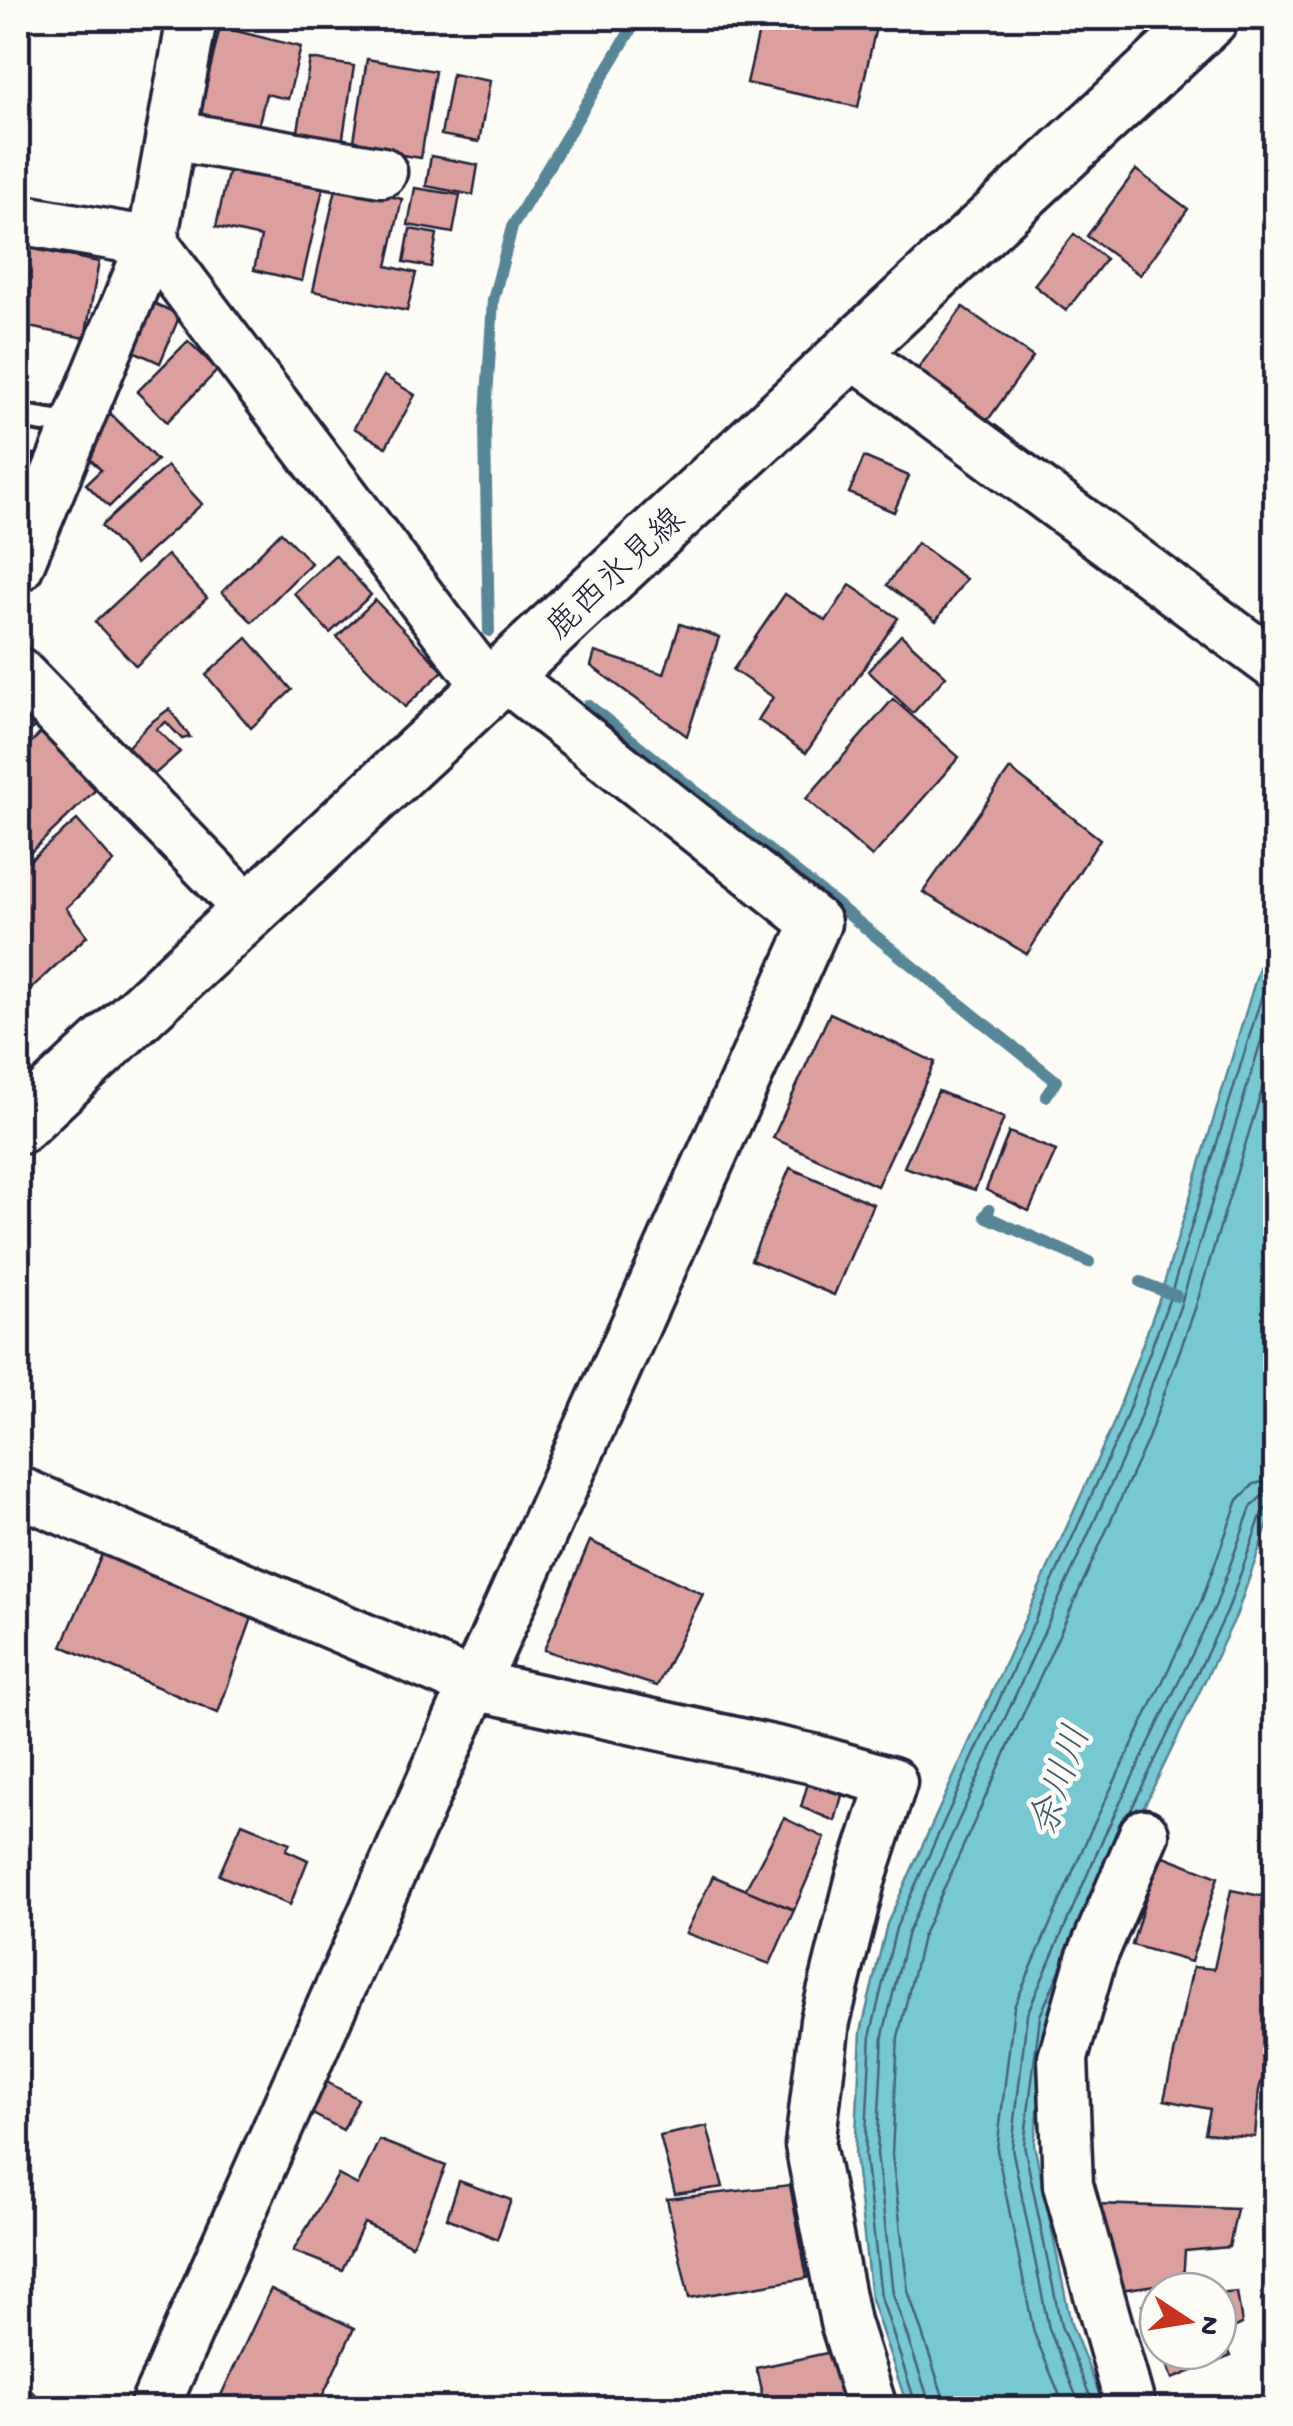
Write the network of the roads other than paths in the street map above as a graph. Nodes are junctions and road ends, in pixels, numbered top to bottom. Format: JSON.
{"nodes":[{"id":1,"x":192,"y":18,"type":"edge"},
{"id":2,"x":1210,"y":18,"type":"edge"},
{"id":3,"x":171,"y":135,"type":"junction"},
{"id":4,"x":382,"y":172,"type":"dead end"},
{"id":5,"x":18,"y":218,"type":"edge"},
{"id":6,"x":152,"y":242,"type":"junction"},
{"id":7,"x":852,"y":352,"type":"junction"},
{"id":8,"x":18,"y":416,"type":"edge"},
{"id":9,"x":74,"y":425,"type":"junction"},
{"id":10,"x":18,"y":568,"type":"edge"},
{"id":11,"x":1276,"y":666,"type":"edge"},
{"id":12,"x":18,"y":672,"type":"edge"},
{"id":13,"x":495,"y":681,"type":"junction"},
{"id":14,"x":248,"y":910,"type":"junction"},
{"id":15,"x":18,"y":1126,"type":"edge"},
{"id":16,"x":18,"y":1491,"type":"edge"},
{"id":17,"x":474,"y":1685,"type":"junction"},
{"id":18,"x":1144,"y":1834,"type":"dead end"},
{"id":19,"x":154,"y":2408,"type":"edge"},
{"id":20,"x":872,"y":2408,"type":"edge"},
{"id":21,"x":1131,"y":2408,"type":"edge"}],
"edges":[{"from":1,"to":3,"type":"street"},
{"from":2,"to":7,"type":"main road","name":"鹿西氷見線"},
{"from":3,"to":4,"type":"street"},
{"from":3,"to":6,"type":"street"},
{"from":5,"to":6,"type":"street"},
{"from":6,"to":9,"type":"street"},
{"from":6,"to":13,"type":"street"},
{"from":7,"to":11,"type":"street"},
{"from":7,"to":13,"type":"main road","name":"鹿西氷見線"},
{"from":8,"to":9,"type":"lane"},
{"from":9,"to":10,"type":"street"},
{"from":12,"to":14,"type":"street"},
{"from":13,"to":14,"type":"main road","name":"鹿西氷見線"},
{"from":13,"to":17,"type":"street"},
{"from":14,"to":15,"type":"main road","name":"鹿西氷見線"},
{"from":16,"to":17,"type":"street"},
{"from":17,"to":19,"type":"street"},
{"from":17,"to":20,"type":"street"},
{"from":18,"to":21,"type":"street"}]}
